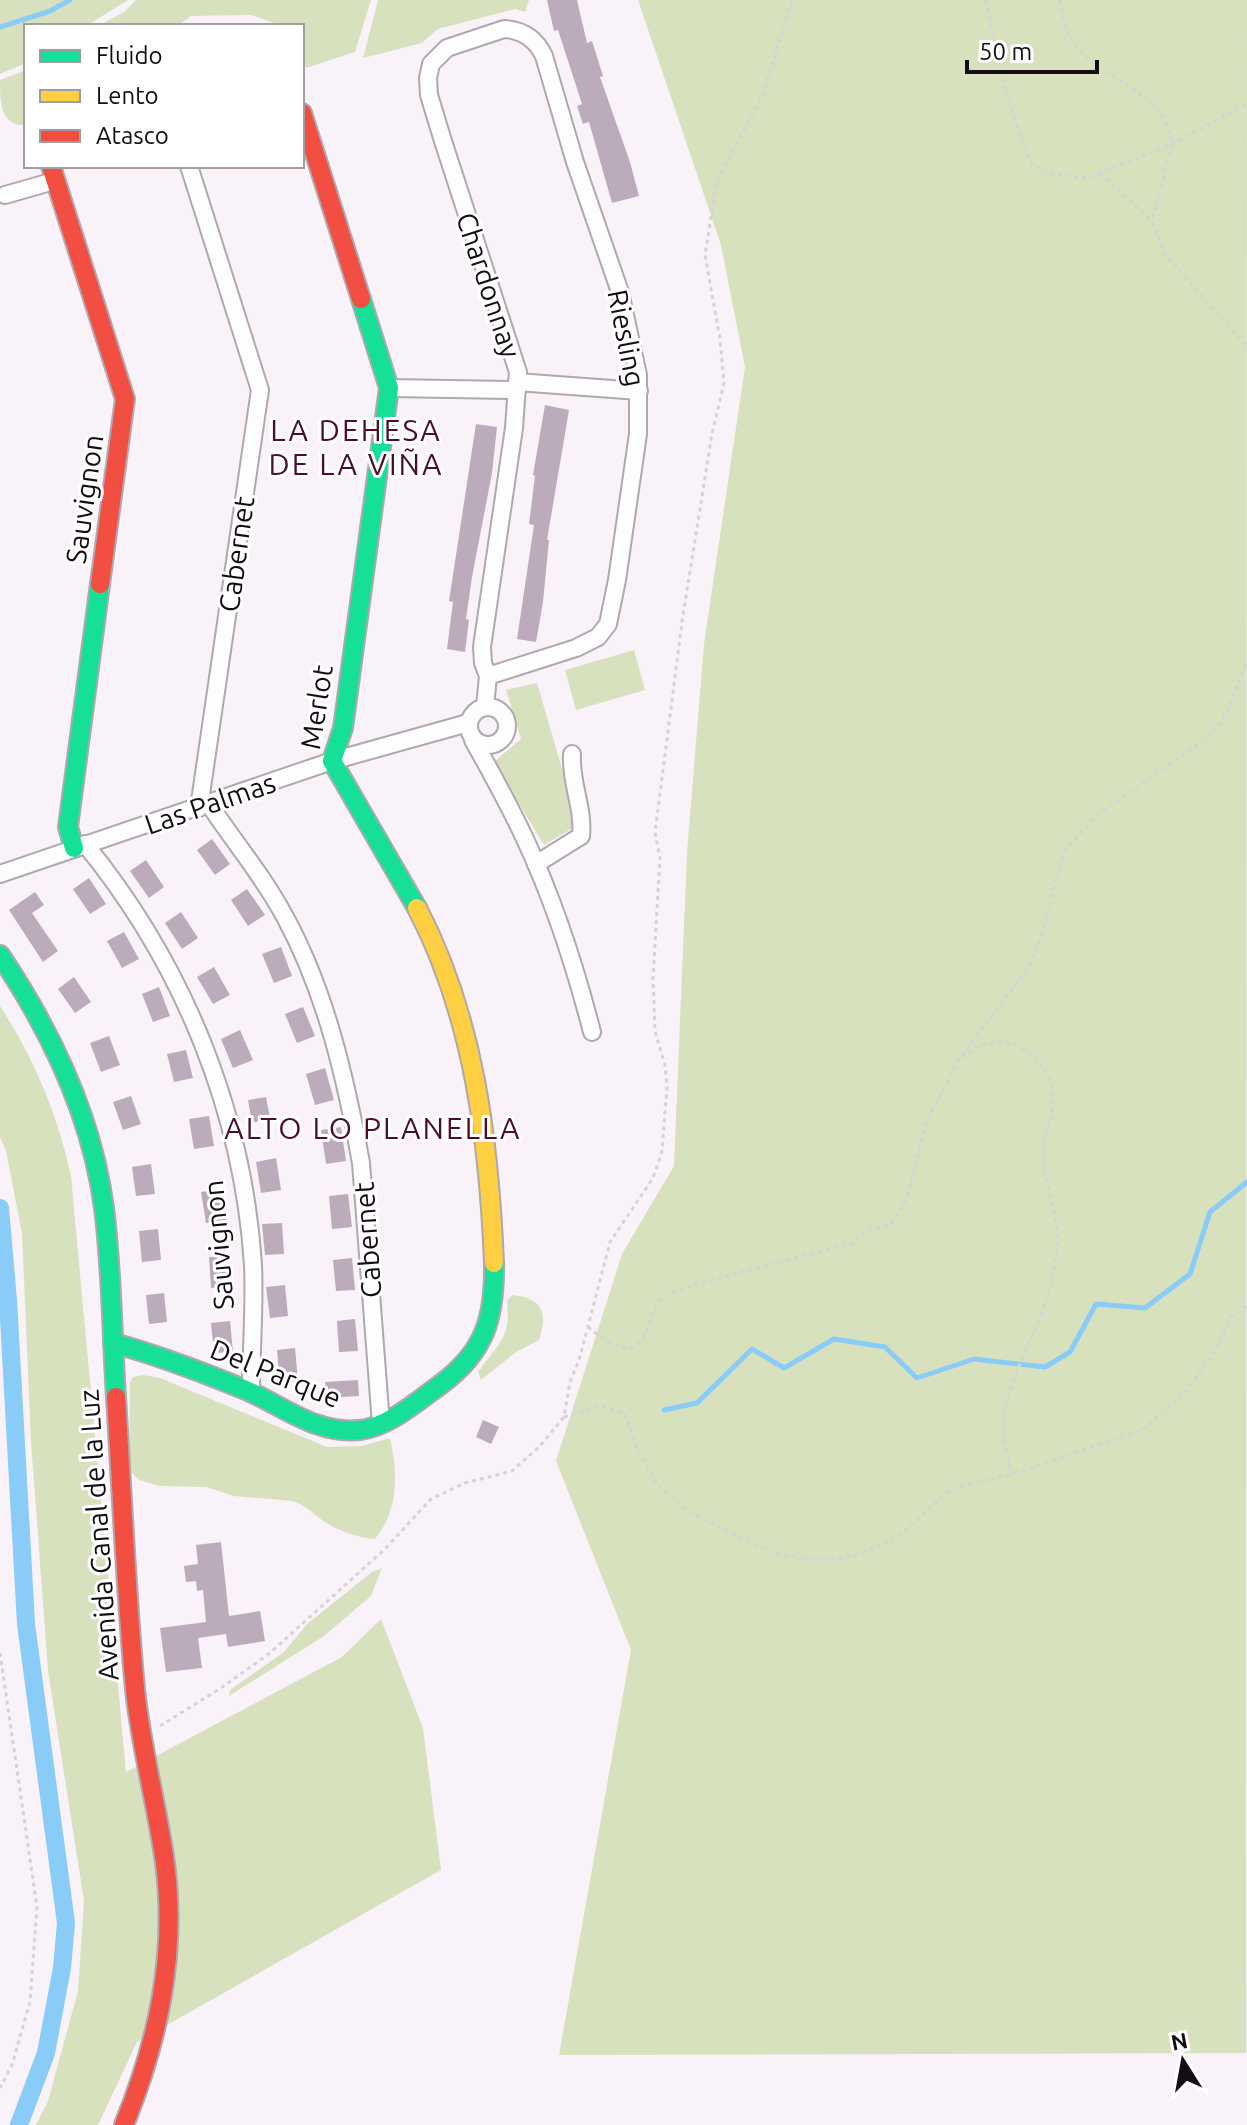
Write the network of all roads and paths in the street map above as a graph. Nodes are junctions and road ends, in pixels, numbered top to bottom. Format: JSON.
{"nodes":[{"id":1,"x":792,"y":0,"type":"edge"},
{"id":2,"x":986,"y":0,"type":"edge"},
{"id":3,"x":1059,"y":0,"type":"edge"},
{"id":4,"x":477,"y":37,"type":"joint"},
{"id":5,"x":1247,"y":104,"type":"edge"},
{"id":6,"x":304,"y":119,"type":"edge"},
{"id":7,"x":1172,"y":144,"type":"junction"},
{"id":8,"x":190,"y":168,"type":"edge"},
{"id":9,"x":1100,"y":173,"type":"junction"},
{"id":10,"x":53,"y":174,"type":"edge"},
{"id":11,"x":5,"y":195,"type":"dead end"},
{"id":12,"x":1152,"y":221,"type":"junction"},
{"id":13,"x":1247,"y":346,"type":"edge"},
{"id":14,"x":517,"y":386,"type":"junction"},
{"id":15,"x":389,"y":388,"type":"junction"},
{"id":16,"x":639,"y":391,"type":"junction"},
{"id":17,"x":1247,"y":661,"type":"edge"},
{"id":18,"x":488,"y":676,"type":"junction"},
{"id":19,"x":485,"y":707,"type":"junction"},
{"id":20,"x":468,"y":723,"type":"junction"},
{"id":21,"x":473,"y":740,"type":"junction"},
{"id":22,"x":572,"y":754,"type":"dead end"},
{"id":23,"x":332,"y":761,"type":"junction"},
{"id":24,"x":204,"y":806,"type":"junction"},
{"id":25,"x":80,"y":846,"type":"junction"},
{"id":26,"x":536,"y":864,"type":"junction"},
{"id":27,"x":0,"y":874,"type":"edge"},
{"id":28,"x":0,"y":955,"type":"edge"},
{"id":29,"x":592,"y":1032,"type":"dead end"},
{"id":30,"x":959,"y":1059,"type":"junction"},
{"id":31,"x":1247,"y":1306,"type":"edge"},
{"id":32,"x":588,"y":1327,"type":"junction"},
{"id":33,"x":484,"y":1338,"type":"joint"},
{"id":34,"x":113,"y":1343,"type":"junction"},
{"id":35,"x":251,"y":1393,"type":"junction"},
{"id":36,"x":564,"y":1417,"type":"junction"},
{"id":37,"x":381,"y":1424,"type":"junction"},
{"id":38,"x":1012,"y":1474,"type":"junction"},
{"id":39,"x":0,"y":1653,"type":"edge"},
{"id":40,"x":140,"y":1738,"type":"junction"},
{"id":41,"x":0,"y":2088,"type":"edge"},
{"id":42,"x":124,"y":2125,"type":"edge"}],
"edges":[{"from":1,"to":32,"type":"path"},
{"from":2,"to":9,"type":"path"},
{"from":3,"to":7,"type":"path"},
{"from":4,"to":14,"type":"street","name":"Chardonnay"},
{"from":4,"to":16,"type":"street","name":"Riesling"},
{"from":5,"to":7,"type":"path"},
{"from":6,"to":15,"type":"street","name":"Merlot"},
{"from":7,"to":9,"type":"path"},
{"from":7,"to":12,"type":"path"},
{"from":8,"to":24,"type":"street","name":"Cabernet"},
{"from":9,"to":12,"type":"path"},
{"from":10,"to":11,"type":"street"},
{"from":10,"to":25,"type":"street","name":"Sauvignon"},
{"from":12,"to":13,"type":"path"},
{"from":14,"to":15,"type":"street"},
{"from":14,"to":16,"type":"street"},
{"from":14,"to":18,"type":"street","name":"Chardonnay"},
{"from":15,"to":23,"type":"street","name":"Merlot"},
{"from":16,"to":18,"type":"street","name":"Riesling"},
{"from":17,"to":30,"type":"path"},
{"from":18,"to":19,"type":"street","name":"Chardonnay"},
{"from":19,"to":20,"type":"street","name":"Las Palmas"},
{"from":19,"to":21,"type":"street"},
{"from":20,"to":21,"type":"street"},
{"from":20,"to":23,"type":"street","name":"Las Palmas"},
{"from":21,"to":26,"type":"street"},
{"from":22,"to":26,"type":"street"},
{"from":23,"to":24,"type":"street","name":"Las Palmas"},
{"from":23,"to":33,"type":"street","name":"Merlot"},
{"from":24,"to":25,"type":"street","name":"Las Palmas"},
{"from":24,"to":37,"type":"street","name":"Cabernet"},
{"from":25,"to":27,"type":"street","name":"Las Palmas"},
{"from":25,"to":35,"type":"street","name":"Sauvignon"},
{"from":26,"to":29,"type":"street"},
{"from":28,"to":34,"type":"street","name":"Avenida Canal de la Luz"},
{"from":30,"to":32,"type":"path"},
{"from":30,"to":38,"type":"path"},
{"from":31,"to":38,"type":"path"},
{"from":32,"to":36,"type":"path"},
{"from":33,"to":37,"type":"street","name":"Del Parque"},
{"from":34,"to":35,"type":"street","name":"Del Parque"},
{"from":34,"to":40,"type":"street","name":"Avenida Canal de la Luz"},
{"from":35,"to":37,"type":"street","name":"Del Parque"},
{"from":36,"to":38,"type":"path"},
{"from":36,"to":40,"type":"path"},
{"from":39,"to":41,"type":"path"},
{"from":40,"to":42,"type":"street","name":"Avenida Canal de la Luz"}]}
